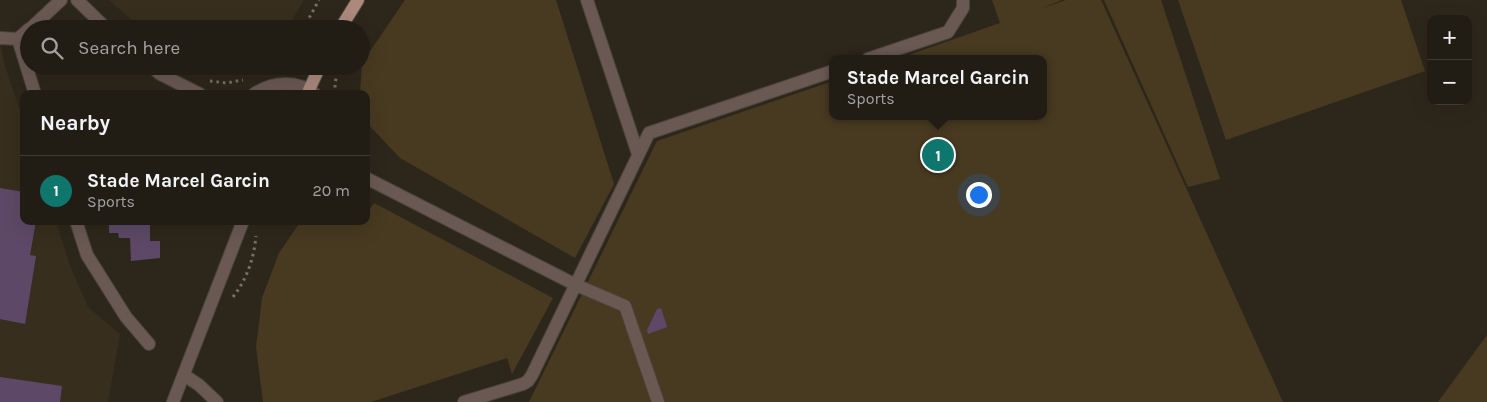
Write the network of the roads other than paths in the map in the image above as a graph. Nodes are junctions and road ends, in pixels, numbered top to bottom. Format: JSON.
{"nodes":[{"id":1,"x":61,"y":0,"type":"edge"},
{"id":2,"x":78,"y":0,"type":"edge"},
{"id":3,"x":358,"y":0,"type":"edge"},
{"id":4,"x":587,"y":0,"type":"edge"},
{"id":5,"x":963,"y":0,"type":"edge"},
{"id":6,"x":39,"y":20,"type":"edge"},
{"id":7,"x":98,"y":20,"type":"edge"},
{"id":8,"x":346,"y":20,"type":"edge"},
{"id":9,"x":0,"y":38,"type":"edge"},
{"id":10,"x":18,"y":39,"type":"joint"},
{"id":11,"x":20,"y":45,"type":"edge"},
{"id":12,"x":880,"y":55,"type":"edge"},
{"id":13,"x":829,"y":72,"type":"edge"},
{"id":14,"x":29,"y":75,"type":"edge"},
{"id":15,"x":162,"y":75,"type":"edge"},
{"id":16,"x":317,"y":75,"type":"edge"},
{"id":17,"x":34,"y":90,"type":"edge"},
{"id":18,"x":192,"y":90,"type":"edge"},
{"id":19,"x":262,"y":90,"type":"edge"},
{"id":20,"x":308,"y":90,"type":"edge"},
{"id":21,"x":313,"y":90,"type":"edge"},
{"id":22,"x":638,"y":154,"type":"junction"},
{"id":23,"x":370,"y":180,"type":"edge"},
{"id":24,"x":77,"y":225,"type":"edge"},
{"id":25,"x":241,"y":225,"type":"edge"},
{"id":26,"x":576,"y":285,"type":"junction"},
{"id":27,"x":149,"y":344,"type":"dead end"},
{"id":28,"x":186,"y":369,"type":"junction"},
{"id":29,"x":173,"y":402,"type":"edge"},
{"id":30,"x":216,"y":402,"type":"edge"},
{"id":31,"x":464,"y":402,"type":"edge"},
{"id":32,"x":658,"y":402,"type":"edge"}],
"edges":[{"from":1,"to":6,"type":"street"},
{"from":2,"to":7,"type":"street"},
{"from":3,"to":8,"type":"main road"},
{"from":4,"to":22,"type":"street"},
{"from":5,"to":12,"type":"street"},
{"from":9,"to":10,"type":"street"},
{"from":10,"to":11,"type":"street"},
{"from":13,"to":22,"type":"street"},
{"from":14,"to":17,"type":"street"},
{"from":15,"to":18,"type":"street"},
{"from":16,"to":21,"type":"main road"},
{"from":19,"to":20,"type":"street"},
{"from":22,"to":26,"type":"street"},
{"from":23,"to":26,"type":"street"},
{"from":24,"to":27,"type":"street"},
{"from":25,"to":28,"type":"street"},
{"from":26,"to":31,"type":"street"},
{"from":26,"to":32,"type":"street"},
{"from":28,"to":29,"type":"street"},
{"from":28,"to":30,"type":"street"}]}
